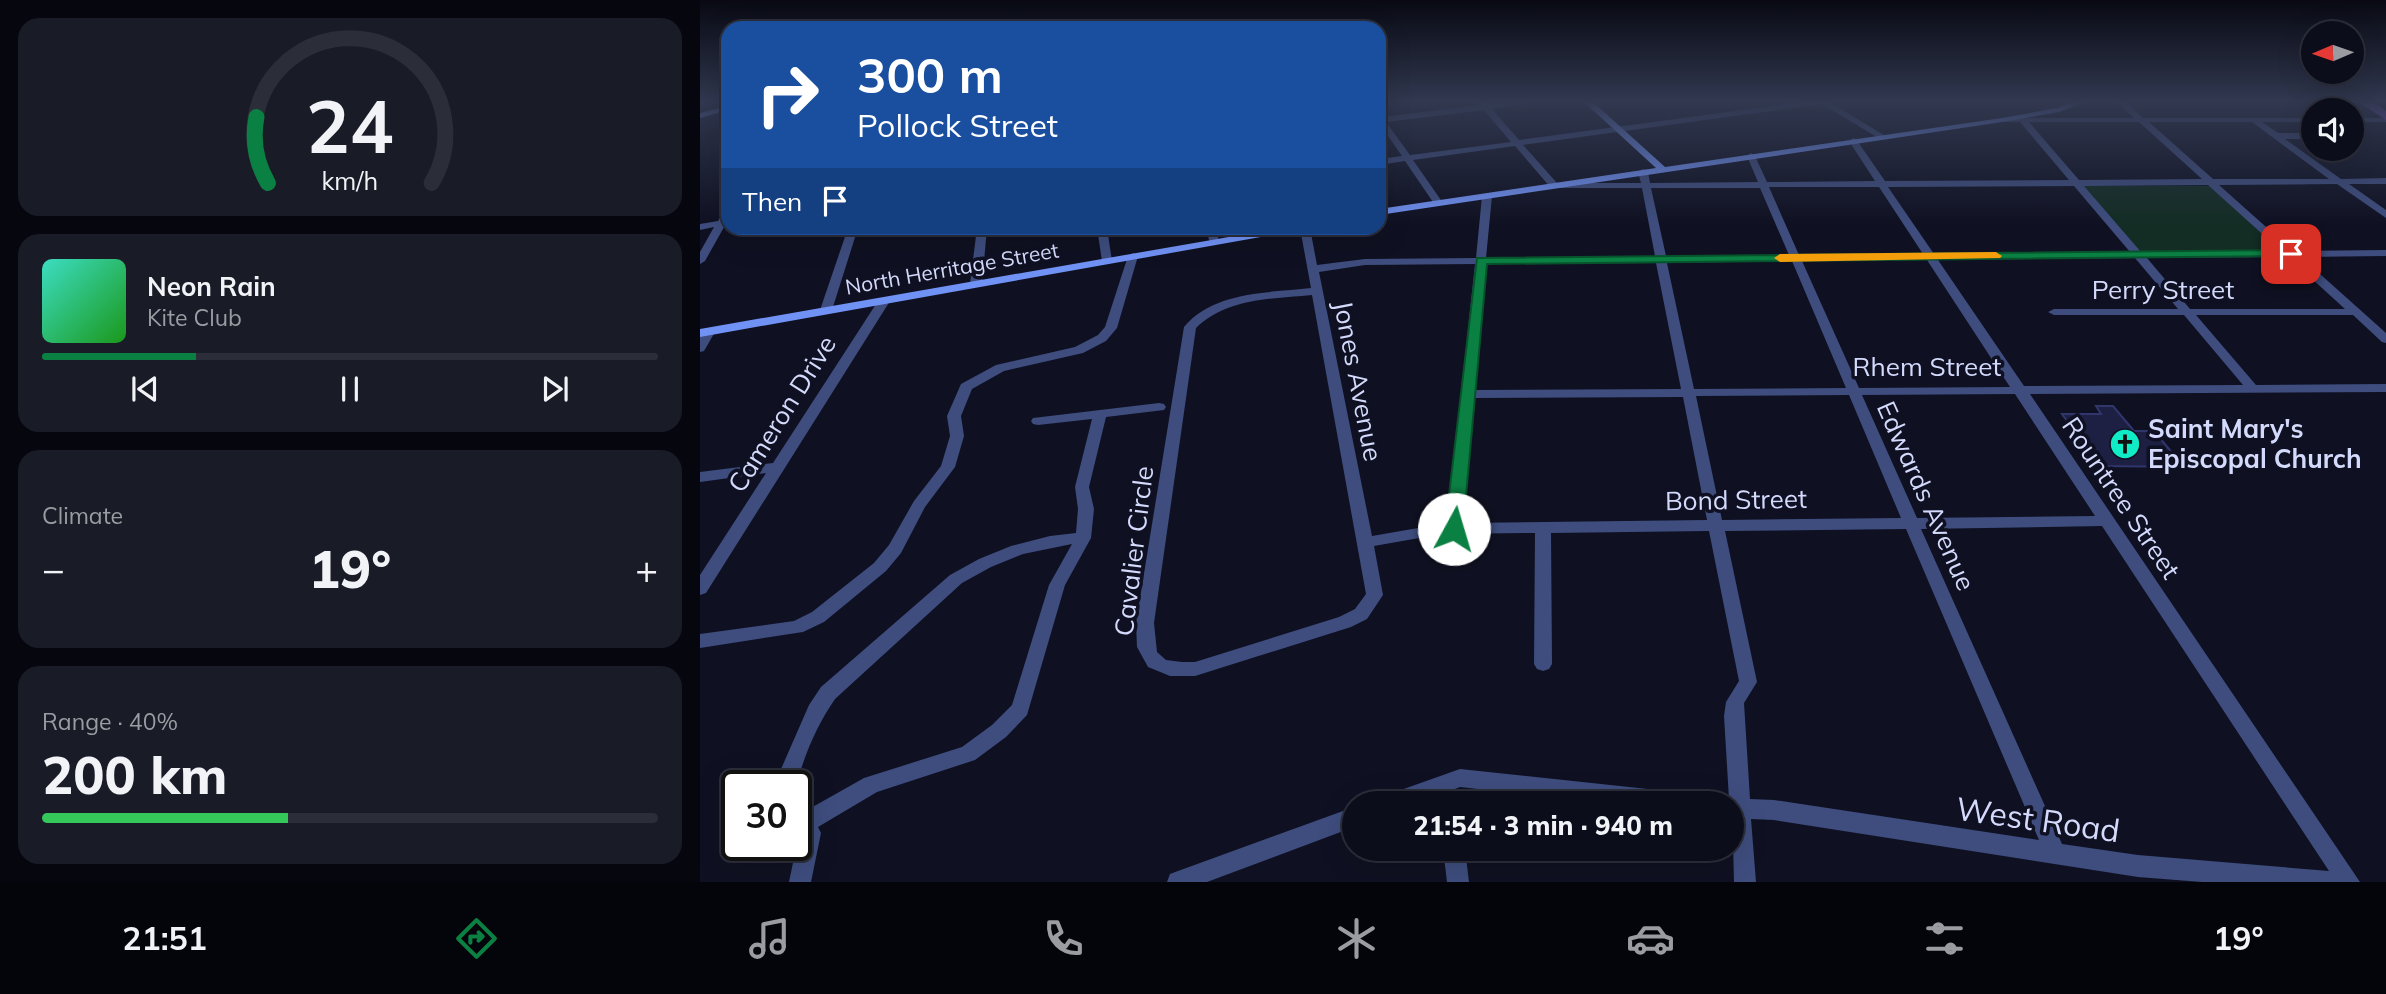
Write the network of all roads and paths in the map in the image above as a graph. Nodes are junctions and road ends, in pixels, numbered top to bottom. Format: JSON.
{"nodes":[{"id":1,"x":1397,"y":142,"type":"edge"},
{"id":2,"x":1530,"y":142,"type":"edge"},
{"id":3,"x":1632,"y":142,"type":"edge"},
{"id":4,"x":1852,"y":142,"type":"edge"},
{"id":5,"x":1853,"y":142,"type":"edge"},
{"id":6,"x":2041,"y":142,"type":"edge"},
{"id":7,"x":2166,"y":142,"type":"edge"},
{"id":8,"x":2286,"y":142,"type":"edge"},
{"id":9,"x":1517,"y":144,"type":"junction"},
{"id":10,"x":1751,"y":156,"type":"junction"},
{"id":11,"x":1408,"y":158,"type":"junction"},
{"id":12,"x":1386,"y":161,"type":"edge"},
{"id":13,"x":1662,"y":169,"type":"junction"},
{"id":14,"x":1644,"y":179,"type":"junction"},
{"id":15,"x":2386,"y":180,"type":"edge"},
{"id":16,"x":2342,"y":181,"type":"junction"},
{"id":17,"x":2076,"y":183,"type":"junction"},
{"id":18,"x":2211,"y":183,"type":"junction"},
{"id":19,"x":1763,"y":185,"type":"junction"},
{"id":20,"x":1882,"y":185,"type":"junction"},
{"id":21,"x":1554,"y":186,"type":"junction"},
{"id":22,"x":1488,"y":196,"type":"junction"},
{"id":23,"x":1437,"y":203,"type":"junction"},
{"id":24,"x":1386,"y":211,"type":"edge"},
{"id":25,"x":2386,"y":215,"type":"edge"},
{"id":26,"x":721,"y":223,"type":"joint"},
{"id":27,"x":700,"y":227,"type":"edge"},
{"id":28,"x":851,"y":235,"type":"edge"},
{"id":29,"x":981,"y":235,"type":"edge"},
{"id":30,"x":1103,"y":235,"type":"edge"},
{"id":31,"x":1212,"y":235,"type":"edge"},
{"id":32,"x":1254,"y":235,"type":"edge"},
{"id":33,"x":1307,"y":235,"type":"edge"},
{"id":34,"x":1214,"y":242,"type":"junction"},
{"id":35,"x":2386,"y":253,"type":"edge"},
{"id":36,"x":2291,"y":254,"type":"junction"},
{"id":37,"x":2137,"y":255,"type":"junction"},
{"id":38,"x":1133,"y":256,"type":"junction"},
{"id":39,"x":1930,"y":257,"type":"junction"},
{"id":40,"x":1796,"y":258,"type":"junction"},
{"id":41,"x":1661,"y":259,"type":"junction"},
{"id":42,"x":700,"y":261,"type":"edge"},
{"id":43,"x":1107,"y":261,"type":"junction"},
{"id":44,"x":1482,"y":261,"type":"junction"},
{"id":45,"x":1314,"y":269,"type":"junction"},
{"id":46,"x":976,"y":284,"type":"junction"},
{"id":47,"x":1317,"y":291,"type":"junction"},
{"id":48,"x":884,"y":301,"type":"junction"},
{"id":49,"x":826,"y":310,"type":"junction"},
{"id":50,"x":2054,"y":312,"type":"dead end"},
{"id":51,"x":2356,"y":312,"type":"junction"},
{"id":52,"x":2186,"y":313,"type":"junction"},
{"id":53,"x":2367,"y":322,"type":"junction"},
{"id":54,"x":2386,"y":322,"type":"edge"},
{"id":55,"x":704,"y":332,"type":"edge"},
{"id":56,"x":2386,"y":339,"type":"edge"},
{"id":57,"x":700,"y":348,"type":"edge"},
{"id":58,"x":2252,"y":388,"type":"junction"},
{"id":59,"x":2386,"y":388,"type":"edge"},
{"id":60,"x":2019,"y":389,"type":"junction"},
{"id":61,"x":1853,"y":391,"type":"junction"},
{"id":62,"x":1688,"y":392,"type":"junction"},
{"id":63,"x":1468,"y":394,"type":"junction"},
{"id":64,"x":1159,"y":407,"type":"dead end"},
{"id":65,"x":1100,"y":414,"type":"junction"},
{"id":66,"x":1038,"y":421,"type":"dead end"},
{"id":67,"x":778,"y":467,"type":"junction"},
{"id":68,"x":700,"y":477,"type":"edge"},
{"id":69,"x":2106,"y":521,"type":"junction"},
{"id":70,"x":1911,"y":522,"type":"junction"},
{"id":71,"x":1716,"y":525,"type":"junction"},
{"id":72,"x":1543,"y":527,"type":"junction"},
{"id":73,"x":1454,"y":529,"type":"junction"},
{"id":74,"x":1083,"y":538,"type":"junction"},
{"id":75,"x":1367,"y":542,"type":"junction"},
{"id":76,"x":700,"y":589,"type":"edge"},
{"id":77,"x":700,"y":641,"type":"edge"},
{"id":78,"x":1543,"y":664,"type":"dead end"},
{"id":79,"x":791,"y":770,"type":"edge"},
{"id":80,"x":1449,"y":791,"type":"edge"},
{"id":81,"x":1577,"y":791,"type":"edge"},
{"id":82,"x":1736,"y":791,"type":"edge"},
{"id":83,"x":1744,"y":808,"type":"edge"},
{"id":84,"x":812,"y":809,"type":"edge"},
{"id":85,"x":1342,"y":821,"type":"edge"},
{"id":86,"x":2056,"y":855,"type":"junction"},
{"id":87,"x":804,"y":861,"type":"edge"},
{"id":88,"x":1455,"y":861,"type":"edge"},
{"id":89,"x":1742,"y":861,"type":"edge"},
{"id":90,"x":800,"y":882,"type":"edge"},
{"id":91,"x":1178,"y":882,"type":"edge"},
{"id":92,"x":1458,"y":882,"type":"edge"},
{"id":93,"x":1745,"y":882,"type":"edge"},
{"id":94,"x":2335,"y":882,"type":"edge"},
{"id":95,"x":2349,"y":882,"type":"edge"}],
"edges":[{"from":1,"to":11,"type":"street"},
{"from":2,"to":9,"type":"street"},
{"from":3,"to":13,"type":"street"},
{"from":4,"to":10,"type":"street"},
{"from":5,"to":20,"type":"street","name":"Rountree Street"},
{"from":6,"to":17,"type":"street"},
{"from":7,"to":18,"type":"street"},
{"from":8,"to":16,"type":"street"},
{"from":9,"to":11,"type":"street"},
{"from":9,"to":21,"type":"street"},
{"from":10,"to":13,"type":"street"},
{"from":10,"to":19,"type":"street","name":"Edwards Avenue"},
{"from":11,"to":12,"type":"street"},
{"from":11,"to":23,"type":"street"},
{"from":13,"to":14,"type":"street"},
{"from":14,"to":19,"type":"street"},
{"from":14,"to":21,"type":"street"},
{"from":14,"to":41,"type":"street"},
{"from":15,"to":16,"type":"street"},
{"from":16,"to":18,"type":"street"},
{"from":16,"to":25,"type":"street"},
{"from":17,"to":18,"type":"street"},
{"from":17,"to":20,"type":"street"},
{"from":17,"to":37,"type":"street"},
{"from":18,"to":36,"type":"street"},
{"from":19,"to":20,"type":"street"},
{"from":19,"to":40,"type":"street","name":"Edwards Avenue"},
{"from":20,"to":39,"type":"street","name":"Rountree Street"},
{"from":21,"to":22,"type":"street"},
{"from":22,"to":23,"type":"street"},
{"from":22,"to":44,"type":"street"},
{"from":23,"to":24,"type":"street"},
{"from":26,"to":27,"type":"street"},
{"from":26,"to":42,"type":"street"},
{"from":28,"to":49,"type":"street","name":"Cameron Drive"},
{"from":29,"to":46,"type":"street"},
{"from":30,"to":43,"type":"street"},
{"from":31,"to":34,"type":"street"},
{"from":32,"to":34,"type":"street","name":"North Herritage Street"},
{"from":33,"to":45,"type":"street","name":"Jones Avenue"},
{"from":34,"to":38,"type":"street","name":"North Herritage Street"},
{"from":35,"to":36,"type":"street"},
{"from":36,"to":37,"type":"street"},
{"from":36,"to":51,"type":"street"},
{"from":37,"to":39,"type":"street"},
{"from":37,"to":52,"type":"street"},
{"from":38,"to":43,"type":"street","name":"North Herritage Street"},
{"from":38,"to":77,"type":"street"},
{"from":39,"to":40,"type":"street"},
{"from":39,"to":60,"type":"street","name":"Rountree Street"},
{"from":40,"to":41,"type":"street"},
{"from":40,"to":61,"type":"street","name":"Edwards Avenue"},
{"from":41,"to":44,"type":"street"},
{"from":41,"to":62,"type":"street"},
{"from":43,"to":46,"type":"street","name":"North Herritage Street"},
{"from":44,"to":45,"type":"street"},
{"from":44,"to":63,"type":"street"},
{"from":45,"to":47,"type":"street","name":"Jones Avenue"},
{"from":46,"to":48,"type":"street","name":"North Herritage Street"},
{"from":47,"to":75,"type":"street","name":"Jones Avenue"},
{"from":47,"to":75,"type":"street","name":"Cavalier Circle"},
{"from":48,"to":49,"type":"street","name":"North Herritage Street"},
{"from":48,"to":67,"type":"street","name":"Cameron Drive"},
{"from":49,"to":55,"type":"street","name":"North Herritage Street"},
{"from":50,"to":52,"type":"street","name":"Perry Street"},
{"from":51,"to":52,"type":"street","name":"Perry Street"},
{"from":51,"to":53,"type":"street"},
{"from":52,"to":58,"type":"street"},
{"from":53,"to":54,"type":"street"},
{"from":53,"to":56,"type":"street"},
{"from":55,"to":57,"type":"street"},
{"from":58,"to":59,"type":"street","name":"Rhem Street"},
{"from":58,"to":60,"type":"street","name":"Rhem Street"},
{"from":60,"to":61,"type":"street","name":"Rhem Street"},
{"from":60,"to":69,"type":"street","name":"Rountree Street"},
{"from":61,"to":62,"type":"street","name":"Rhem Street"},
{"from":61,"to":70,"type":"street","name":"Edwards Avenue"},
{"from":62,"to":63,"type":"street","name":"Rhem Street"},
{"from":62,"to":71,"type":"street"},
{"from":63,"to":73,"type":"street"},
{"from":64,"to":65,"type":"street"},
{"from":65,"to":66,"type":"street"},
{"from":65,"to":74,"type":"street"},
{"from":67,"to":68,"type":"street"},
{"from":67,"to":76,"type":"street","name":"Cameron Drive"},
{"from":69,"to":70,"type":"street","name":"Bond Street"},
{"from":69,"to":95,"type":"street","name":"Rountree Street"},
{"from":70,"to":71,"type":"street","name":"Bond Street"},
{"from":70,"to":86,"type":"street","name":"Edwards Avenue"},
{"from":71,"to":72,"type":"street","name":"Bond Street"},
{"from":71,"to":82,"type":"street"},
{"from":72,"to":73,"type":"street","name":"Bond Street"},
{"from":72,"to":78,"type":"street"},
{"from":73,"to":75,"type":"street","name":"Bond Street"},
{"from":74,"to":79,"type":"street"},
{"from":74,"to":84,"type":"street"},
{"from":80,"to":81,"type":"street"},
{"from":83,"to":86,"type":"street","name":"West Road"},
{"from":85,"to":91,"type":"street"},
{"from":86,"to":94,"type":"street","name":"West Road"},
{"from":87,"to":90,"type":"street"},
{"from":88,"to":92,"type":"street"},
{"from":89,"to":93,"type":"street"}]}
